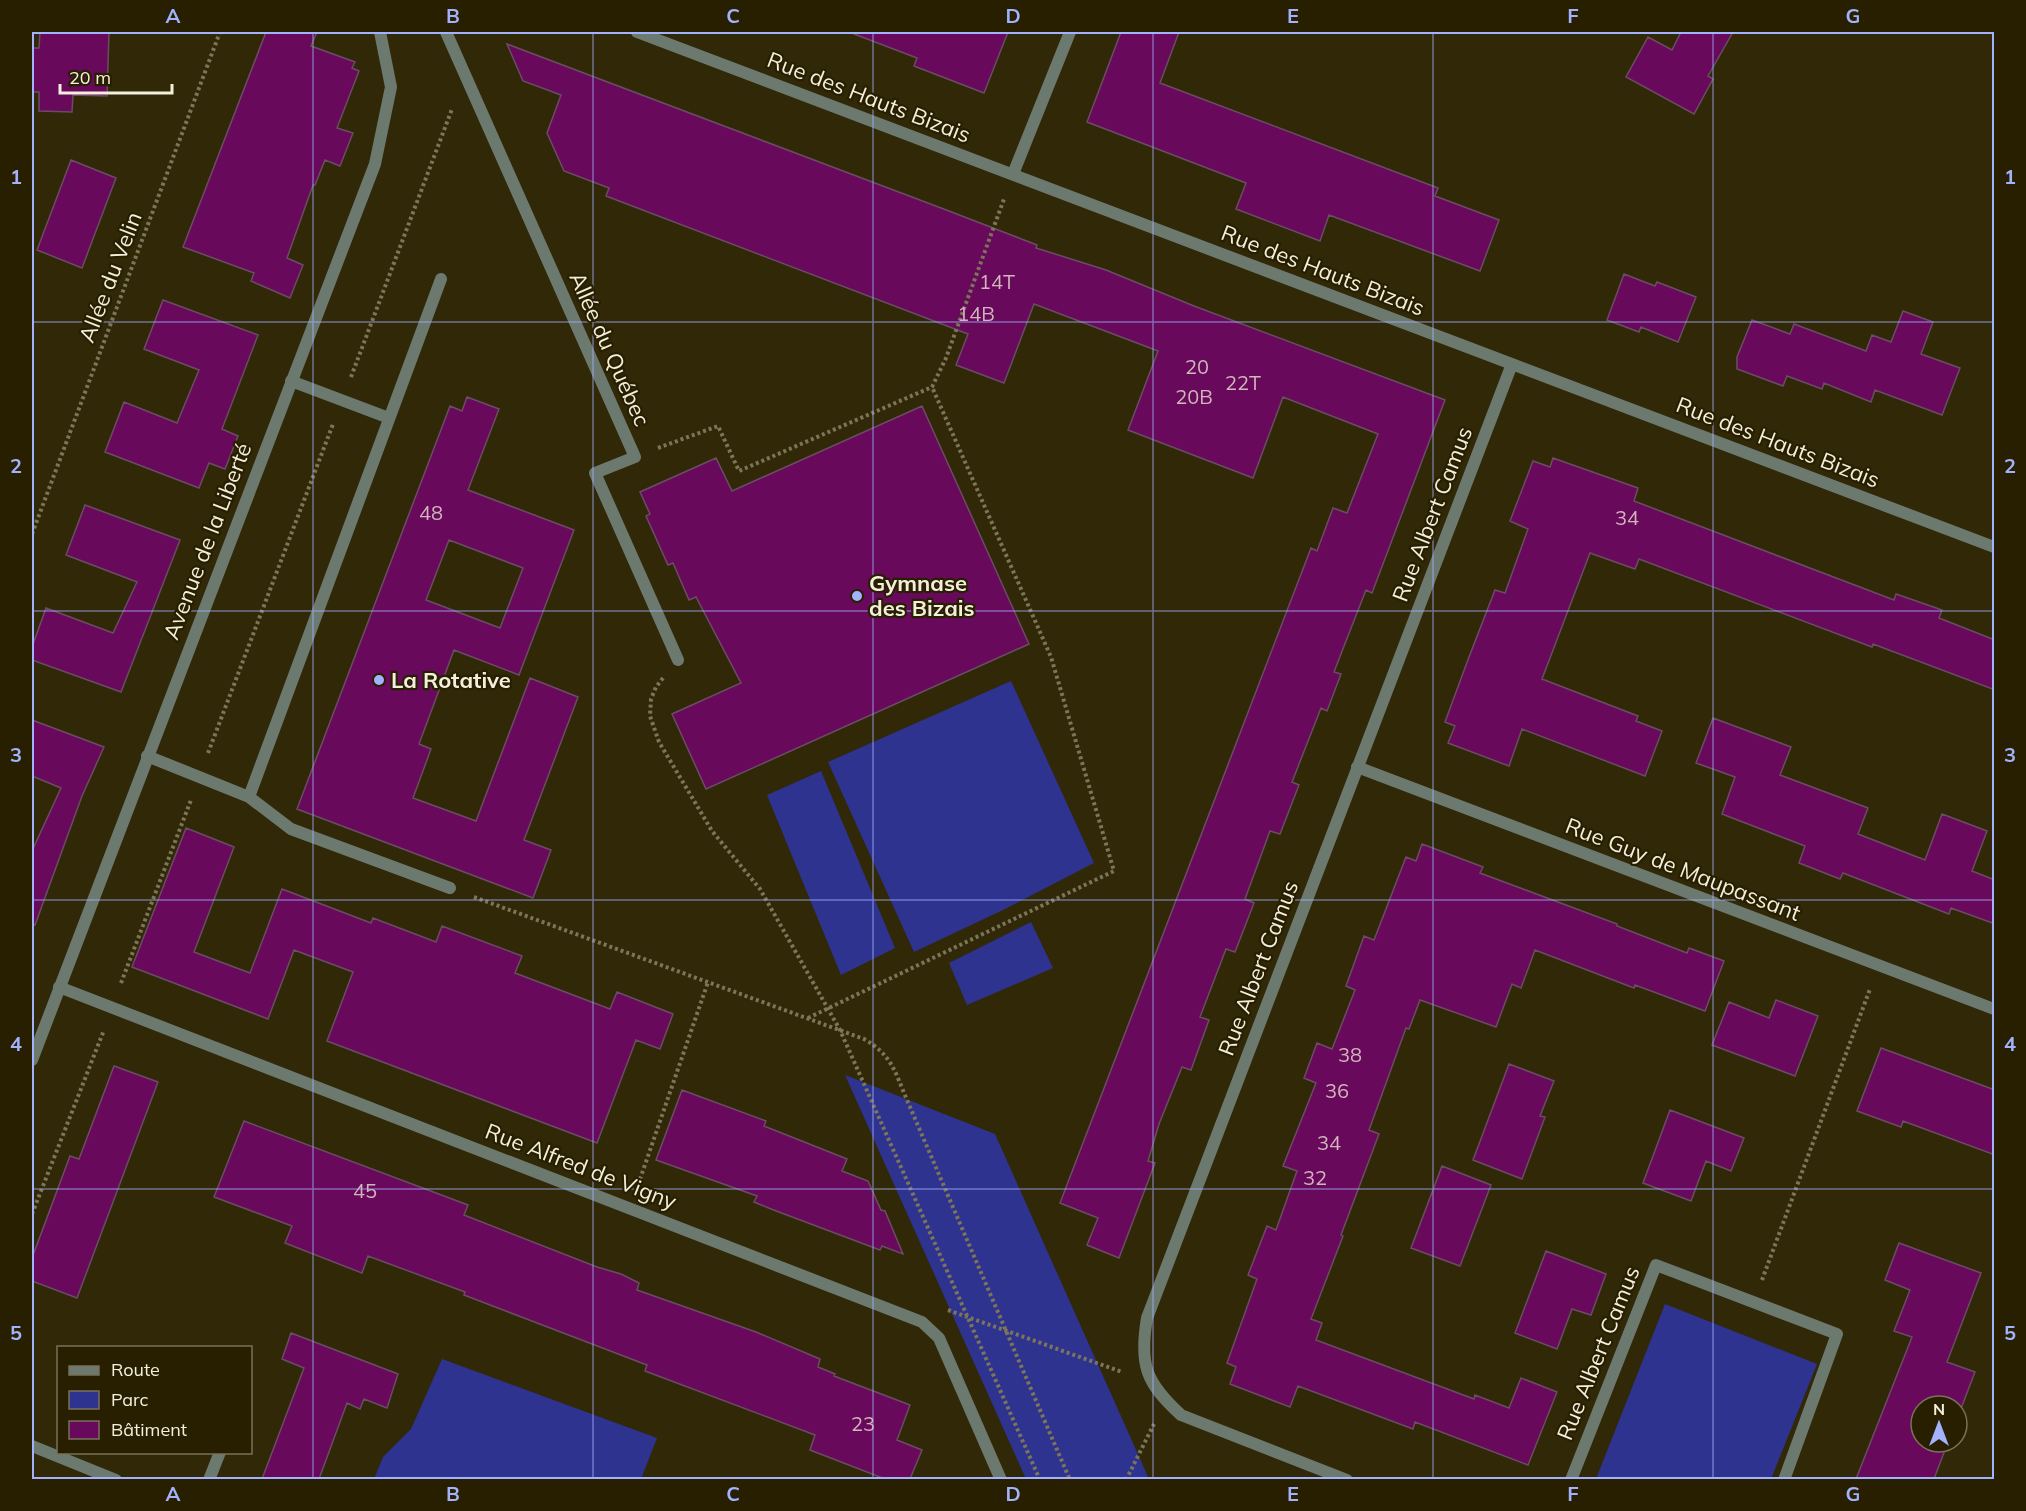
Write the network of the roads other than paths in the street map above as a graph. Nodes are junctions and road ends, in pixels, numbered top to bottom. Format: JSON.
{"nodes":[{"id":1,"x":380,"y":32,"type":"edge"},
{"id":2,"x":446,"y":32,"type":"edge"},
{"id":3,"x":637,"y":32,"type":"edge"},
{"id":4,"x":1070,"y":32,"type":"edge"},
{"id":5,"x":1013,"y":174,"type":"junction"},
{"id":6,"x":441,"y":279,"type":"dead end"},
{"id":7,"x":1512,"y":364,"type":"junction"},
{"id":8,"x":291,"y":381,"type":"junction"},
{"id":9,"x":389,"y":417,"type":"junction"},
{"id":10,"x":1995,"y":547,"type":"edge"},
{"id":11,"x":678,"y":660,"type":"road end"},
{"id":12,"x":147,"y":756,"type":"junction"},
{"id":13,"x":1357,"y":768,"type":"junction"},
{"id":14,"x":249,"y":797,"type":"junction"},
{"id":15,"x":450,"y":888,"type":"road end"},
{"id":16,"x":59,"y":987,"type":"junction"},
{"id":17,"x":1995,"y":1009,"type":"edge"},
{"id":18,"x":32,"y":1060,"type":"edge"},
{"id":19,"x":32,"y":1446,"type":"edge"},
{"id":20,"x":219,"y":1454,"type":"edge"},
{"id":21,"x":116,"y":1479,"type":"edge"},
{"id":22,"x":209,"y":1479,"type":"edge"},
{"id":23,"x":1001,"y":1479,"type":"edge"},
{"id":24,"x":1347,"y":1479,"type":"edge"},
{"id":25,"x":1571,"y":1479,"type":"edge"},
{"id":26,"x":1784,"y":1479,"type":"edge"}],
"edges":[{"from":1,"to":8,"type":"street","name":"Avenue de la Liberté"},
{"from":2,"to":11,"type":"street","name":"Allée du Québec"},
{"from":3,"to":5,"type":"street","name":"Rue des Hauts Bizais"},
{"from":4,"to":5,"type":"street"},
{"from":5,"to":7,"type":"street","name":"Rue des Hauts Bizais"},
{"from":6,"to":9,"type":"street"},
{"from":7,"to":10,"type":"street","name":"Rue des Hauts Bizais"},
{"from":7,"to":13,"type":"street","name":"Rue Albert Camus"},
{"from":8,"to":9,"type":"street"},
{"from":8,"to":12,"type":"street","name":"Avenue de la Liberté"},
{"from":9,"to":14,"type":"street"},
{"from":12,"to":14,"type":"street"},
{"from":12,"to":16,"type":"street","name":"Avenue de la Liberté"},
{"from":13,"to":17,"type":"street","name":"Rue Guy de Maupassant"},
{"from":13,"to":24,"type":"street","name":"Rue Albert Camus"},
{"from":14,"to":15,"type":"street"},
{"from":16,"to":18,"type":"street","name":"Avenue de la Liberté"},
{"from":16,"to":23,"type":"street","name":"Rue Alfred de Vigny"},
{"from":19,"to":21,"type":"street"},
{"from":20,"to":22,"type":"street"},
{"from":25,"to":26,"type":"street","name":"Rue Albert Camus"}]}
